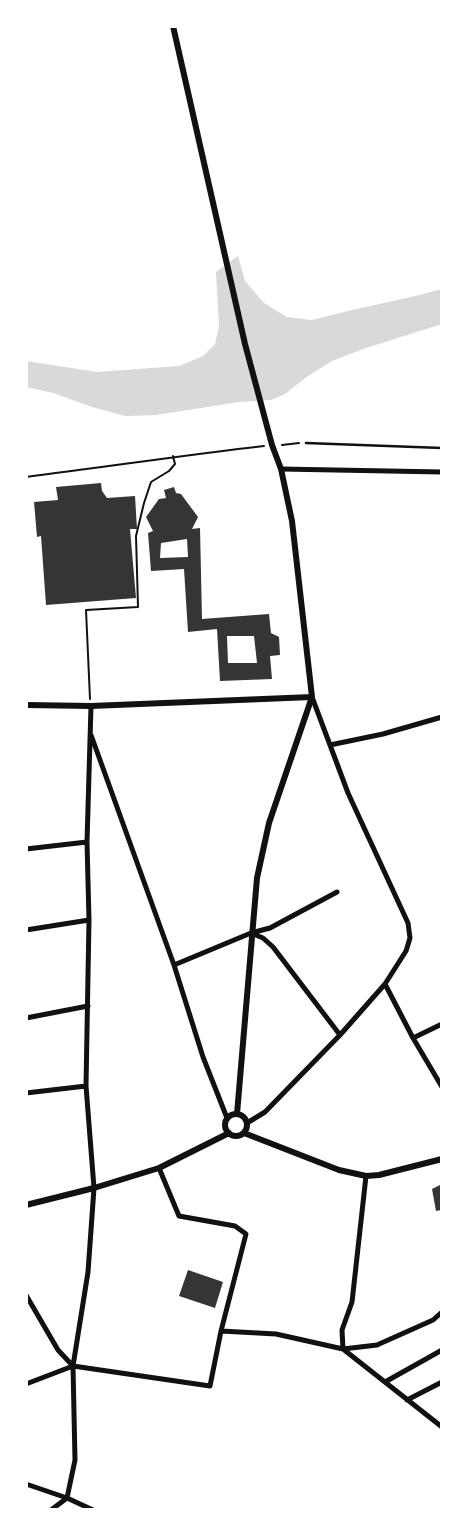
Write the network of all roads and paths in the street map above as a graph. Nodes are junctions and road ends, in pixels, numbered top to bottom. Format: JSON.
{"nodes":[{"id":1,"x":174,"y":29,"type":"edge"},
{"id":2,"x":306,"y":443,"type":"joint"},
{"id":3,"x":272,"y":445,"type":"junction"},
{"id":4,"x":442,"y":448,"type":"edge"},
{"id":5,"x":173,"y":456,"type":"junction"},
{"id":6,"x":281,"y":469,"type":"junction"},
{"id":7,"x":442,"y":472,"type":"edge"},
{"id":8,"x":26,"y":477,"type":"edge"},
{"id":9,"x":312,"y":697,"type":"junction"},
{"id":10,"x":26,"y":705,"type":"edge"},
{"id":11,"x":90,"y":706,"type":"junction"},
{"id":12,"x":442,"y":717,"type":"edge"},
{"id":13,"x":90,"y":732,"type":"junction"},
{"id":14,"x":330,"y":745,"type":"junction"},
{"id":15,"x":87,"y":842,"type":"junction"},
{"id":16,"x":26,"y":849,"type":"edge"},
{"id":17,"x":337,"y":892,"type":"dead end"},
{"id":18,"x":89,"y":920,"type":"junction"},
{"id":19,"x":26,"y":930,"type":"edge"},
{"id":20,"x":251,"y":934,"type":"junction"},
{"id":21,"x":174,"y":965,"type":"junction"},
{"id":22,"x":385,"y":984,"type":"junction"},
{"id":23,"x":88,"y":1006,"type":"junction"},
{"id":24,"x":26,"y":1018,"type":"edge"},
{"id":25,"x":442,"y":1024,"type":"edge"},
{"id":26,"x":340,"y":1035,"type":"junction"},
{"id":27,"x":413,"y":1038,"type":"junction"},
{"id":28,"x":86,"y":1086,"type":"junction"},
{"id":29,"x":442,"y":1087,"type":"edge"},
{"id":30,"x":26,"y":1093,"type":"edge"},
{"id":31,"x":236,"y":1114,"type":"junction"},
{"id":32,"x":227,"y":1118,"type":"junction"},
{"id":33,"x":247,"y":1123,"type":"junction"},
{"id":34,"x":244,"y":1132,"type":"junction"},
{"id":35,"x":229,"y":1134,"type":"junction"},
{"id":36,"x":441,"y":1161,"type":"edge"},
{"id":37,"x":159,"y":1168,"type":"junction"},
{"id":38,"x":366,"y":1176,"type":"junction"},
{"id":39,"x":94,"y":1188,"type":"junction"},
{"id":40,"x":26,"y":1205,"type":"edge"},
{"id":41,"x":26,"y":1295,"type":"edge"},
{"id":42,"x":442,"y":1312,"type":"edge"},
{"id":43,"x":221,"y":1330,"type":"junction"},
{"id":44,"x":343,"y":1349,"type":"junction"},
{"id":45,"x":442,"y":1350,"type":"edge"},
{"id":46,"x":73,"y":1366,"type":"junction"},
{"id":47,"x":385,"y":1382,"type":"junction"},
{"id":48,"x":442,"y":1382,"type":"edge"},
{"id":49,"x":26,"y":1384,"type":"edge"},
{"id":50,"x":407,"y":1400,"type":"junction"},
{"id":51,"x":442,"y":1427,"type":"edge"},
{"id":52,"x":26,"y":1484,"type":"edge"},
{"id":53,"x":67,"y":1498,"type":"junction"},
{"id":54,"x":51,"y":1510,"type":"edge"},
{"id":55,"x":93,"y":1510,"type":"edge"}],
"edges":[{"from":1,"to":3,"type":"street"},
{"from":2,"to":3,"type":"path"},
{"from":2,"to":4,"type":"lane"},
{"from":3,"to":5,"type":"path"},
{"from":3,"to":6,"type":"street"},
{"from":5,"to":8,"type":"path"},
{"from":5,"to":11,"type":"path"},
{"from":6,"to":7,"type":"street"},
{"from":6,"to":9,"type":"street"},
{"from":9,"to":11,"type":"street"},
{"from":9,"to":14,"type":"street"},
{"from":9,"to":20,"type":"street"},
{"from":10,"to":11,"type":"street"},
{"from":11,"to":13,"type":"street"},
{"from":12,"to":14,"type":"street"},
{"from":13,"to":15,"type":"street"},
{"from":13,"to":21,"type":"street"},
{"from":14,"to":22,"type":"street"},
{"from":15,"to":16,"type":"street"},
{"from":15,"to":18,"type":"street"},
{"from":17,"to":20,"type":"street"},
{"from":18,"to":19,"type":"street"},
{"from":18,"to":23,"type":"street"},
{"from":20,"to":21,"type":"street"},
{"from":20,"to":26,"type":"street"},
{"from":20,"to":31,"type":"street"},
{"from":21,"to":32,"type":"street"},
{"from":22,"to":26,"type":"street"},
{"from":22,"to":27,"type":"street"},
{"from":23,"to":24,"type":"street"},
{"from":23,"to":28,"type":"street"},
{"from":25,"to":27,"type":"street"},
{"from":26,"to":33,"type":"street"},
{"from":27,"to":29,"type":"street"},
{"from":28,"to":30,"type":"street"},
{"from":28,"to":39,"type":"street"},
{"from":31,"to":32,"type":"street"},
{"from":31,"to":33,"type":"street"},
{"from":32,"to":35,"type":"street"},
{"from":33,"to":34,"type":"street"},
{"from":34,"to":35,"type":"street"},
{"from":34,"to":38,"type":"street"},
{"from":35,"to":37,"type":"street"},
{"from":36,"to":38,"type":"street"},
{"from":37,"to":39,"type":"street"},
{"from":37,"to":43,"type":"street"},
{"from":38,"to":44,"type":"street"},
{"from":39,"to":40,"type":"street"},
{"from":39,"to":46,"type":"street"},
{"from":41,"to":46,"type":"street"},
{"from":42,"to":44,"type":"street"},
{"from":43,"to":44,"type":"street"},
{"from":43,"to":46,"type":"street"},
{"from":44,"to":47,"type":"street"},
{"from":45,"to":47,"type":"street"},
{"from":46,"to":49,"type":"street"},
{"from":46,"to":53,"type":"street"},
{"from":47,"to":50,"type":"street"},
{"from":48,"to":50,"type":"street"},
{"from":50,"to":51,"type":"street"},
{"from":52,"to":53,"type":"street"},
{"from":53,"to":54,"type":"street"},
{"from":53,"to":55,"type":"street"}]}
